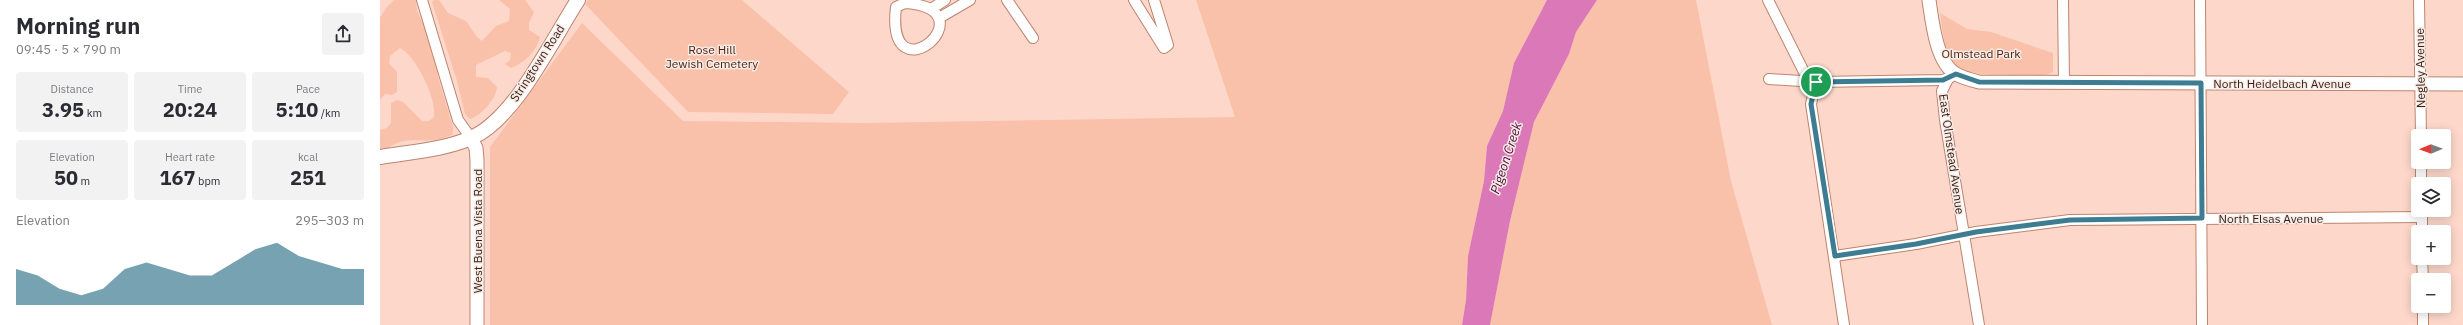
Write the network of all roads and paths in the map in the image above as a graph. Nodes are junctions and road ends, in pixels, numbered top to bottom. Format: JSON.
{"nodes":[{"id":1,"x":422,"y":0,"type":"edge"},
{"id":2,"x":578,"y":0,"type":"edge"},
{"id":3,"x":945,"y":0,"type":"edge"},
{"id":4,"x":970,"y":0,"type":"edge"},
{"id":5,"x":1007,"y":0,"type":"edge"},
{"id":6,"x":1134,"y":0,"type":"edge"},
{"id":7,"x":1154,"y":0,"type":"edge"},
{"id":8,"x":1768,"y":0,"type":"edge"},
{"id":9,"x":1929,"y":0,"type":"edge"},
{"id":10,"x":2063,"y":0,"type":"edge"},
{"id":11,"x":2200,"y":0,"type":"edge"},
{"id":12,"x":2419,"y":0,"type":"edge"},
{"id":13,"x":892,"y":4,"type":"edge"},
{"id":14,"x":931,"y":9,"type":"junction"},
{"id":15,"x":938,"y":18,"type":"junction"},
{"id":16,"x":1034,"y":38,"type":"dead end"},
{"id":17,"x":1952,"y":76,"type":"junction"},
{"id":18,"x":1769,"y":79,"type":"dead end"},
{"id":19,"x":1816,"y":82,"type":"junction"},
{"id":20,"x":2064,"y":83,"type":"junction"},
{"id":21,"x":2201,"y":83,"type":"junction"},
{"id":22,"x":2420,"y":83,"type":"junction"},
{"id":23,"x":2463,"y":84,"type":"edge"},
{"id":24,"x":2421,"y":129,"type":"edge"},
{"id":25,"x":471,"y":138,"type":"junction"},
{"id":26,"x":380,"y":157,"type":"edge"},
{"id":27,"x":2411,"y":214,"type":"edge"},
{"id":28,"x":2202,"y":218,"type":"junction"},
{"id":29,"x":1964,"y":235,"type":"junction"},
{"id":30,"x":1835,"y":256,"type":"junction"},
{"id":31,"x":2423,"y":313,"type":"edge"},
{"id":32,"x":476,"y":325,"type":"edge"},
{"id":33,"x":1844,"y":325,"type":"edge"},
{"id":34,"x":1979,"y":325,"type":"edge"},
{"id":35,"x":2202,"y":325,"type":"edge"},
{"id":36,"x":2423,"y":325,"type":"edge"}],
"edges":[{"from":1,"to":25,"type":"street"},
{"from":2,"to":25,"type":"main road","name":"Stringtown Road"},
{"from":3,"to":14,"type":"street"},
{"from":4,"to":15,"type":"street"},
{"from":5,"to":16,"type":"street"},
{"from":6,"to":7,"type":"street"},
{"from":8,"to":19,"type":"street"},
{"from":9,"to":17,"type":"street"},
{"from":10,"to":20,"type":"street"},
{"from":11,"to":21,"type":"street"},
{"from":12,"to":22,"type":"street","name":"Negley Avenue"},
{"from":13,"to":14,"type":"street"},
{"from":13,"to":15,"type":"street"},
{"from":14,"to":15,"type":"street"},
{"from":17,"to":19,"type":"street","name":"North Heidelbach Avenue"},
{"from":17,"to":20,"type":"street","name":"North Heidelbach Avenue"},
{"from":17,"to":29,"type":"street","name":"East Olmstead Avenue"},
{"from":18,"to":19,"type":"street","name":"North Heidelbach Avenue"},
{"from":19,"to":30,"type":"street"},
{"from":20,"to":21,"type":"street","name":"North Heidelbach Avenue"},
{"from":21,"to":22,"type":"street","name":"North Heidelbach Avenue"},
{"from":21,"to":28,"type":"street"},
{"from":22,"to":23,"type":"street","name":"North Heidelbach Avenue"},
{"from":22,"to":24,"type":"street","name":"Negley Avenue"},
{"from":25,"to":26,"type":"main road","name":"Stringtown Road"},
{"from":25,"to":32,"type":"street","name":"West Buena Vista Road"},
{"from":27,"to":28,"type":"street","name":"North Elsas Avenue"},
{"from":28,"to":29,"type":"street","name":"North Elsas Avenue"},
{"from":28,"to":35,"type":"street"},
{"from":29,"to":30,"type":"street","name":"North Elsas Avenue"},
{"from":29,"to":34,"type":"street","name":"East Olmstead Avenue"},
{"from":30,"to":33,"type":"street"},
{"from":31,"to":36,"type":"street"}]}
